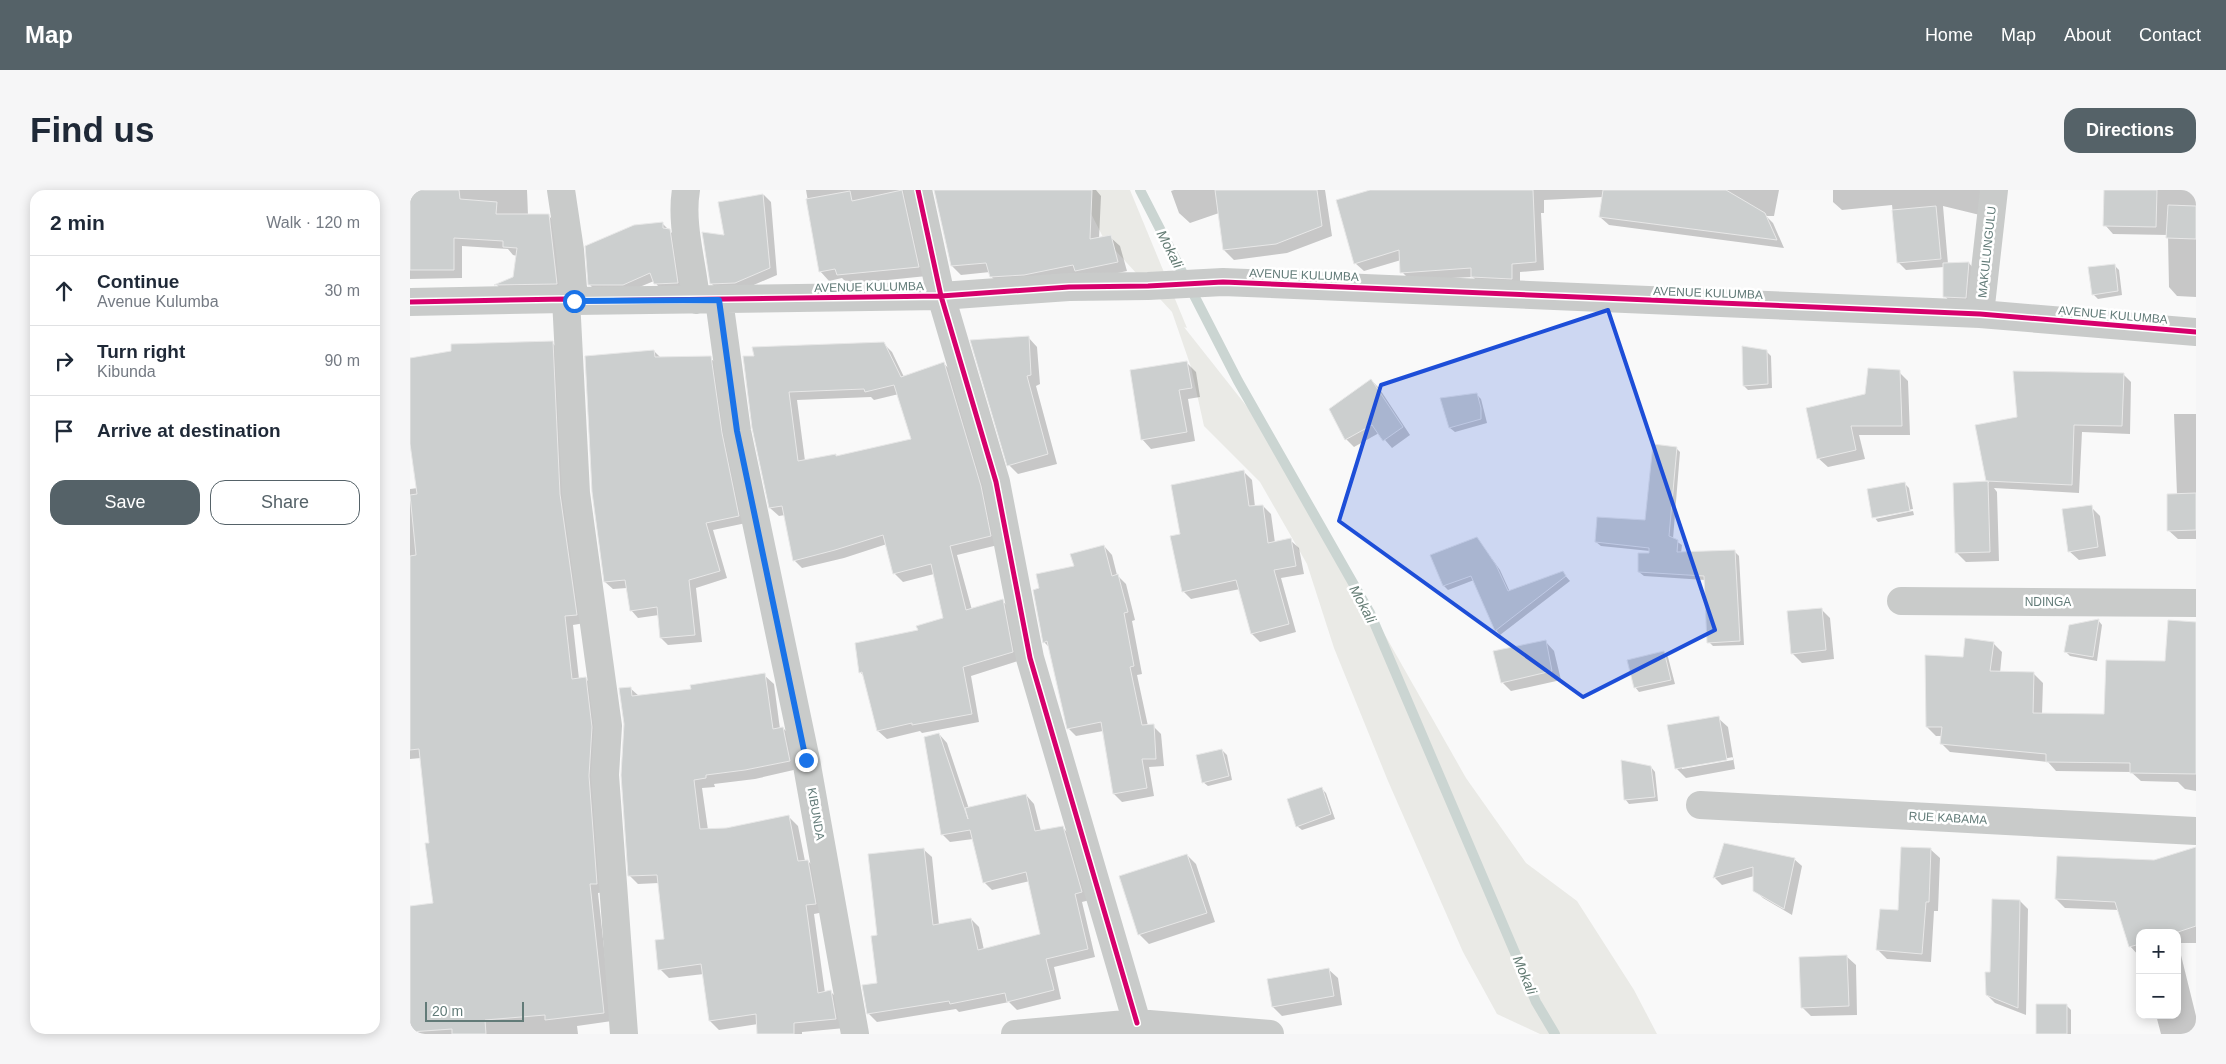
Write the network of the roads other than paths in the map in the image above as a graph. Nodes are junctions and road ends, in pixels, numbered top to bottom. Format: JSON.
{"nodes":[{"id":1,"x":561,"y":190,"type":"edge"},
{"id":2,"x":686,"y":190,"type":"edge"},
{"id":3,"x":918,"y":190,"type":"edge"},
{"id":4,"x":1994,"y":190,"type":"edge"},
{"id":5,"x":941,"y":296,"type":"junction"},
{"id":6,"x":570,"y":300,"type":"junction"},
{"id":7,"x":708,"y":300,"type":"junction"},
{"id":8,"x":410,"y":302,"type":"edge"},
{"id":9,"x":1980,"y":314,"type":"junction"},
{"id":10,"x":2196,"y":332,"type":"edge"},
{"id":11,"x":1901,"y":601,"type":"dead end"},
{"id":12,"x":2196,"y":603,"type":"edge"},
{"id":13,"x":1700,"y":805,"type":"dead end"},
{"id":14,"x":2196,"y":831,"type":"edge"},
{"id":15,"x":1126,"y":1027,"type":"edge"},
{"id":16,"x":624,"y":1034,"type":"edge"},
{"id":17,"x":855,"y":1034,"type":"edge"},
{"id":18,"x":1014,"y":1034,"type":"edge"},
{"id":19,"x":1270,"y":1034,"type":"edge"}],
"edges":[{"from":1,"to":6,"type":"street"},
{"from":2,"to":7,"type":"street","name":"KIBUNDA"},
{"from":3,"to":5,"type":"street"},
{"from":4,"to":9,"type":"street","name":"MAKULUNGULU"},
{"from":5,"to":7,"type":"street","name":"AVENUE KULUMBA"},
{"from":5,"to":9,"type":"street","name":"AVENUE KULUMBA"},
{"from":5,"to":15,"type":"street"},
{"from":6,"to":7,"type":"street","name":"AVENUE KULUMBA"},
{"from":6,"to":8,"type":"street","name":"AVENUE KULUMBA"},
{"from":6,"to":16,"type":"street"},
{"from":7,"to":17,"type":"street","name":"KIBUNDA"},
{"from":9,"to":10,"type":"street","name":"AVENUE KULUMBA"},
{"from":11,"to":12,"type":"street","name":"NDINGA"},
{"from":13,"to":14,"type":"street","name":"RUE KABAMA"},
{"from":15,"to":18,"type":"street"},
{"from":15,"to":19,"type":"street"}]}
